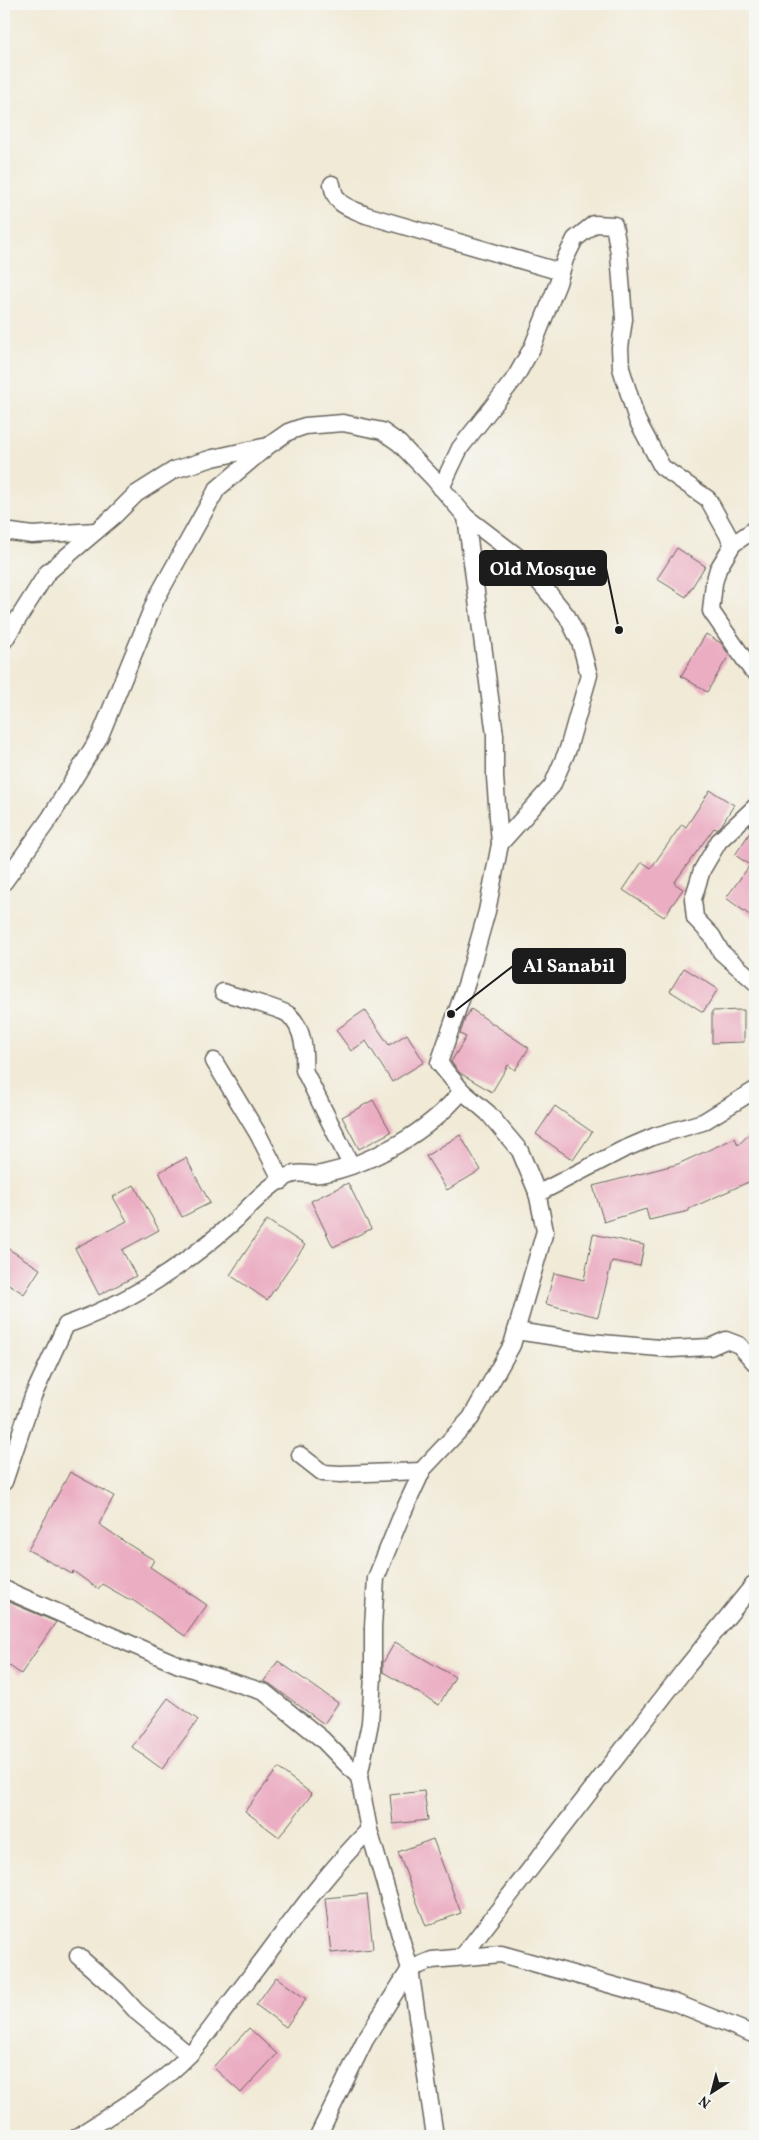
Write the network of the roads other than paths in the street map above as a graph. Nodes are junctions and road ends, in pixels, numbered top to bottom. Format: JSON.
{"nodes":[{"id":1,"x":332,"y":184,"type":"dead end"},
{"id":2,"x":561,"y":272,"type":"junction"},
{"id":3,"x":268,"y":446,"type":"junction"},
{"id":4,"x":441,"y":488,"type":"junction"},
{"id":5,"x":466,"y":517,"type":"junction"},
{"id":6,"x":755,"y":529,"type":"edge"},
{"id":7,"x":4,"y":531,"type":"edge"},
{"id":8,"x":96,"y":531,"type":"junction"},
{"id":9,"x":733,"y":544,"type":"junction"},
{"id":10,"x":4,"y":641,"type":"edge"},
{"id":11,"x":754,"y":668,"type":"edge"},
{"id":12,"x":755,"y":807,"type":"edge"},
{"id":13,"x":500,"y":844,"type":"junction"},
{"id":14,"x":4,"y":882,"type":"edge"},
{"id":15,"x":755,"y":982,"type":"edge"},
{"id":16,"x":223,"y":992,"type":"dead end"},
{"id":17,"x":214,"y":1061,"type":"dead end"},
{"id":18,"x":462,"y":1090,"type":"junction"},
{"id":19,"x":755,"y":1090,"type":"edge"},
{"id":20,"x":350,"y":1165,"type":"junction"},
{"id":21,"x":282,"y":1181,"type":"junction"},
{"id":22,"x":537,"y":1194,"type":"junction"},
{"id":23,"x":516,"y":1331,"type":"junction"},
{"id":24,"x":755,"y":1363,"type":"edge"},
{"id":25,"x":300,"y":1455,"type":"dead end"},
{"id":26,"x":422,"y":1471,"type":"junction"},
{"id":27,"x":4,"y":1482,"type":"edge"},
{"id":28,"x":755,"y":1583,"type":"edge"},
{"id":29,"x":4,"y":1589,"type":"edge"},
{"id":30,"x":359,"y":1777,"type":"junction"},
{"id":31,"x":369,"y":1830,"type":"junction"},
{"id":32,"x":78,"y":1956,"type":"dead end"},
{"id":33,"x":462,"y":1957,"type":"junction"},
{"id":34,"x":410,"y":1969,"type":"junction"},
{"id":35,"x":755,"y":2036,"type":"edge"},
{"id":36,"x":189,"y":2055,"type":"junction"},
{"id":37,"x":78,"y":2136,"type":"edge"},
{"id":38,"x":318,"y":2136,"type":"edge"},
{"id":39,"x":435,"y":2136,"type":"edge"}],
"edges":[{"from":1,"to":2,"type":"street"},
{"from":2,"to":4,"type":"street"},
{"from":2,"to":9,"type":"street"},
{"from":3,"to":4,"type":"street"},
{"from":3,"to":8,"type":"street"},
{"from":3,"to":14,"type":"street"},
{"from":4,"to":5,"type":"street"},
{"from":5,"to":13,"type":"street"},
{"from":5,"to":13,"type":"street"},
{"from":6,"to":9,"type":"street"},
{"from":7,"to":8,"type":"street"},
{"from":8,"to":10,"type":"street"},
{"from":9,"to":11,"type":"street"},
{"from":12,"to":15,"type":"street"},
{"from":13,"to":18,"type":"street"},
{"from":16,"to":20,"type":"street"},
{"from":17,"to":21,"type":"street"},
{"from":18,"to":20,"type":"street"},
{"from":18,"to":22,"type":"street"},
{"from":19,"to":22,"type":"street"},
{"from":20,"to":21,"type":"street"},
{"from":21,"to":27,"type":"street"},
{"from":22,"to":23,"type":"street"},
{"from":23,"to":24,"type":"street"},
{"from":23,"to":26,"type":"street"},
{"from":25,"to":26,"type":"street"},
{"from":26,"to":30,"type":"street"},
{"from":28,"to":33,"type":"street"},
{"from":29,"to":30,"type":"street"},
{"from":30,"to":31,"type":"street"},
{"from":31,"to":34,"type":"street"},
{"from":31,"to":36,"type":"street"},
{"from":32,"to":36,"type":"street"},
{"from":33,"to":34,"type":"street"},
{"from":33,"to":35,"type":"street"},
{"from":34,"to":38,"type":"street"},
{"from":34,"to":39,"type":"street"},
{"from":36,"to":37,"type":"street"}]}
